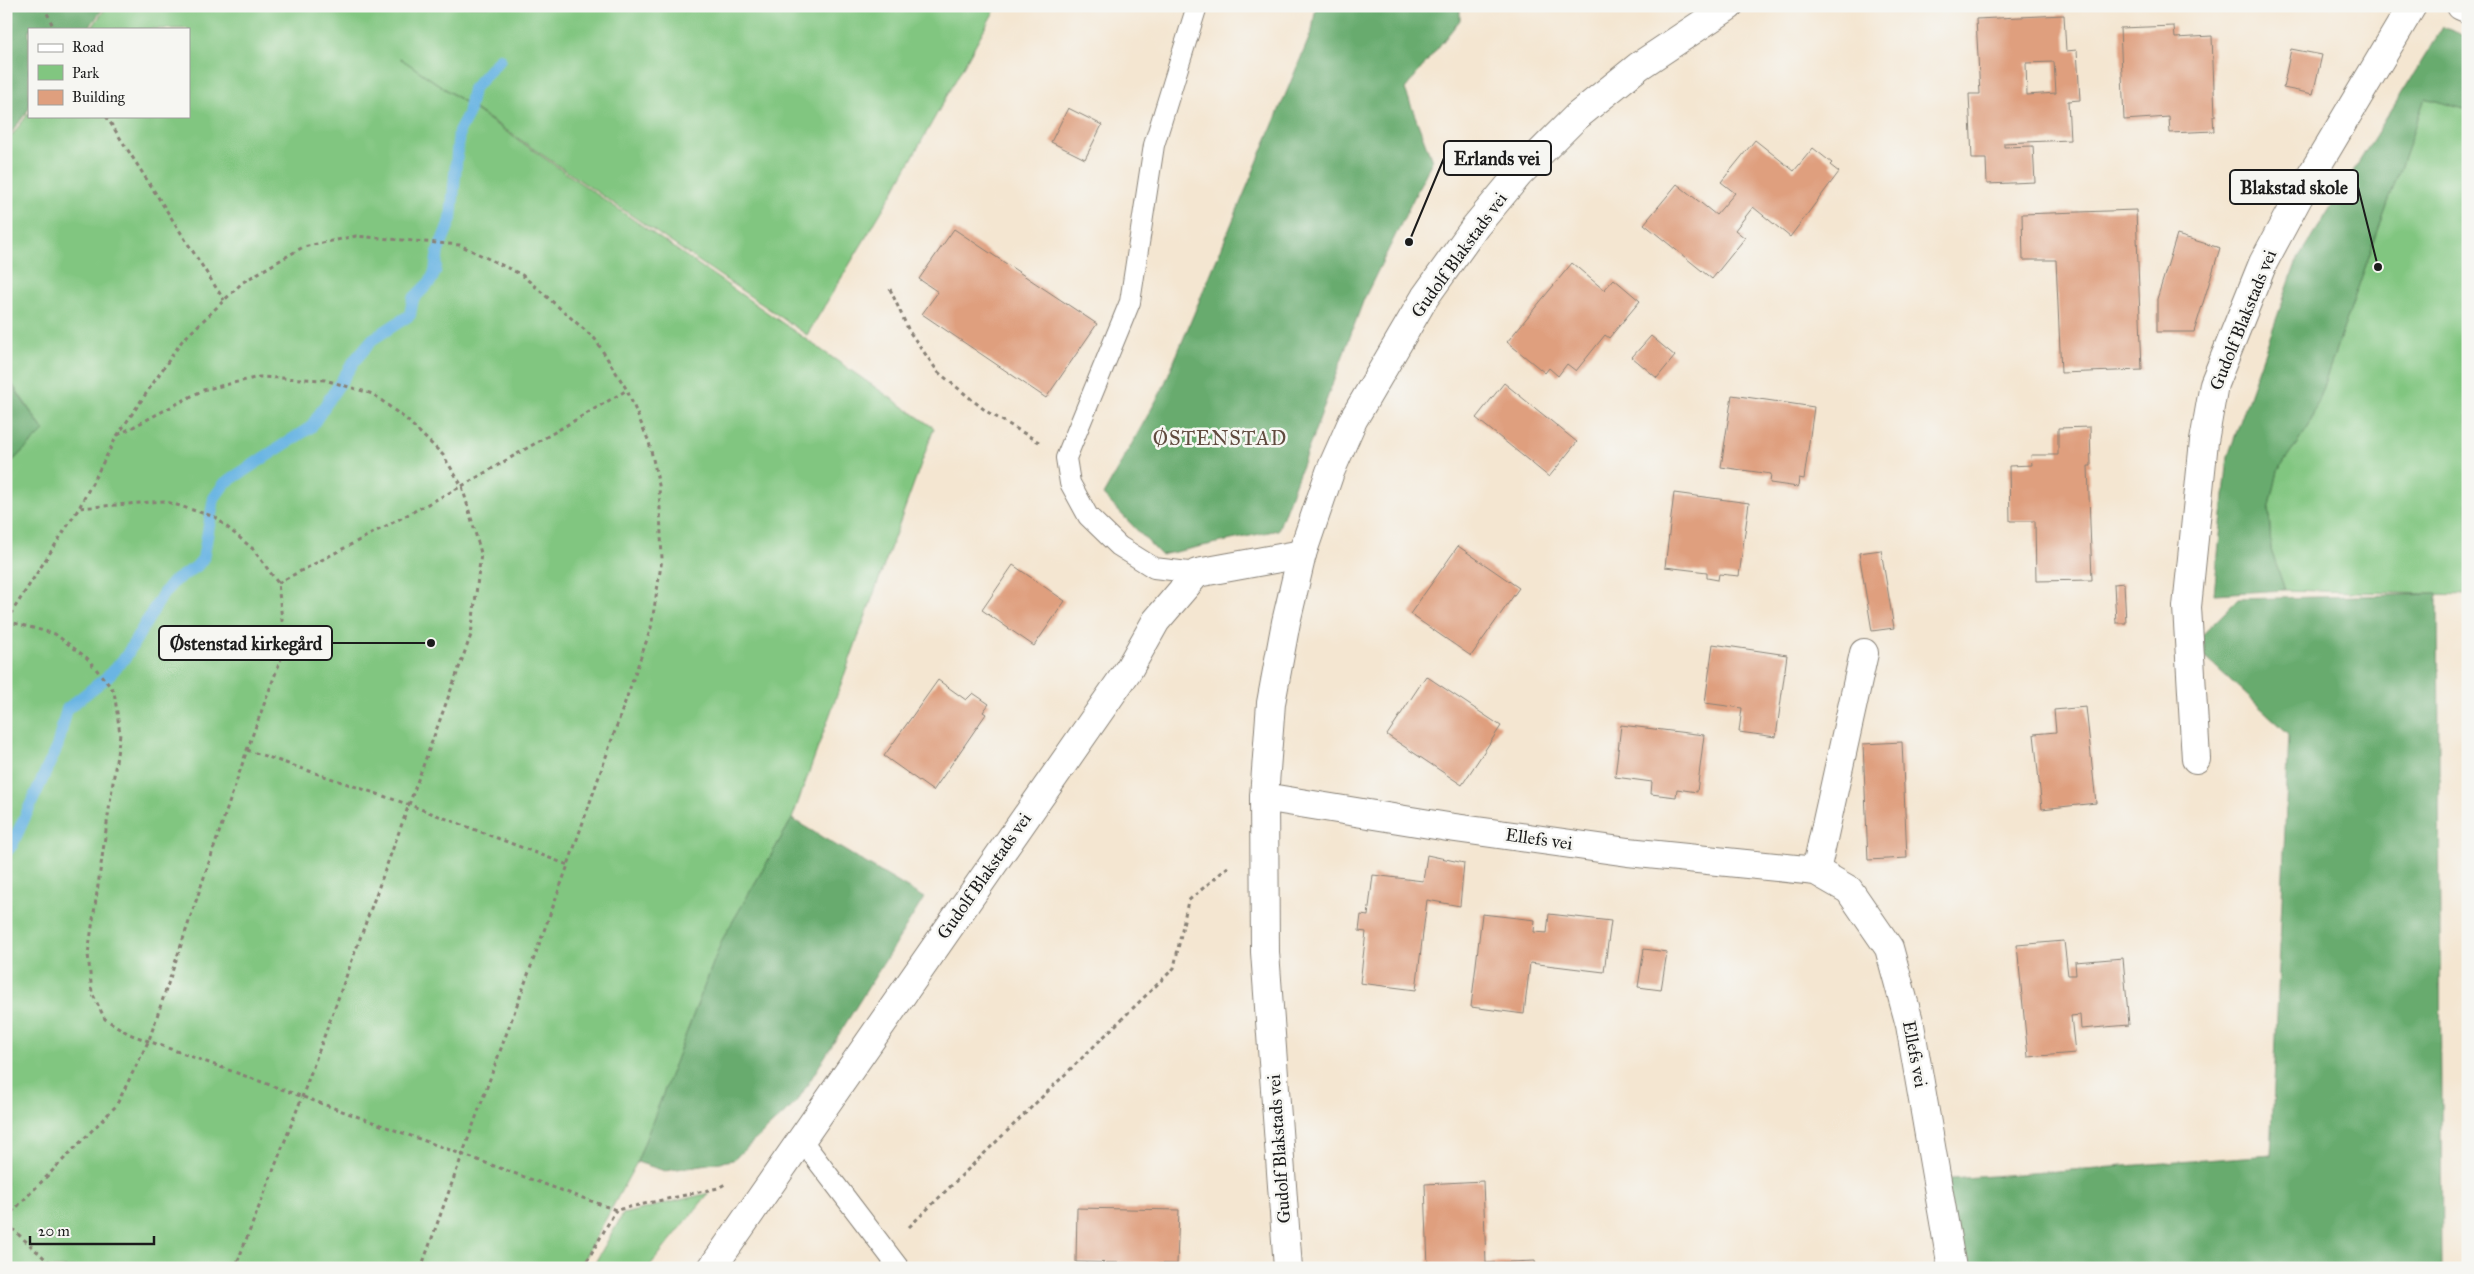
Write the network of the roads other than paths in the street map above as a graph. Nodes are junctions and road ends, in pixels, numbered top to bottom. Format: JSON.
{"nodes":[{"id":1,"x":1197,"y":6,"type":"edge"},
{"id":2,"x":1729,"y":6,"type":"edge"},
{"id":3,"x":2412,"y":6,"type":"edge"},
{"id":4,"x":2461,"y":6,"type":"edge"},
{"id":5,"x":2468,"y":9,"type":"edge"},
{"id":6,"x":1302,"y":554,"type":"junction"},
{"id":7,"x":1197,"y":573,"type":"junction"},
{"id":8,"x":1864,"y":653,"type":"dead end"},
{"id":9,"x":2196,"y":759,"type":"dead end"},
{"id":10,"x":1264,"y":797,"type":"junction"},
{"id":11,"x":1816,"y":871,"type":"junction"},
{"id":12,"x":800,"y":1138,"type":"junction"},
{"id":13,"x":712,"y":1268,"type":"edge"},
{"id":14,"x":899,"y":1268,"type":"edge"},
{"id":15,"x":1288,"y":1268,"type":"edge"},
{"id":16,"x":1952,"y":1268,"type":"edge"}],
"edges":[{"from":1,"to":7,"type":"lane"},
{"from":2,"to":6,"type":"street","name":"Gudolf Blakstads vei"},
{"from":3,"to":9,"type":"street","name":"Gudolf Blakstads vei"},
{"from":4,"to":5,"type":"street"},
{"from":6,"to":7,"type":"street"},
{"from":6,"to":10,"type":"street","name":"Gudolf Blakstads vei"},
{"from":7,"to":12,"type":"street","name":"Gudolf Blakstads vei"},
{"from":8,"to":11,"type":"street"},
{"from":10,"to":11,"type":"street","name":"Ellefs vei"},
{"from":10,"to":15,"type":"street","name":"Gudolf Blakstads vei"},
{"from":11,"to":16,"type":"street","name":"Ellefs vei"},
{"from":12,"to":13,"type":"street","name":"Gudolf Blakstads vei"},
{"from":12,"to":14,"type":"lane"}]}
